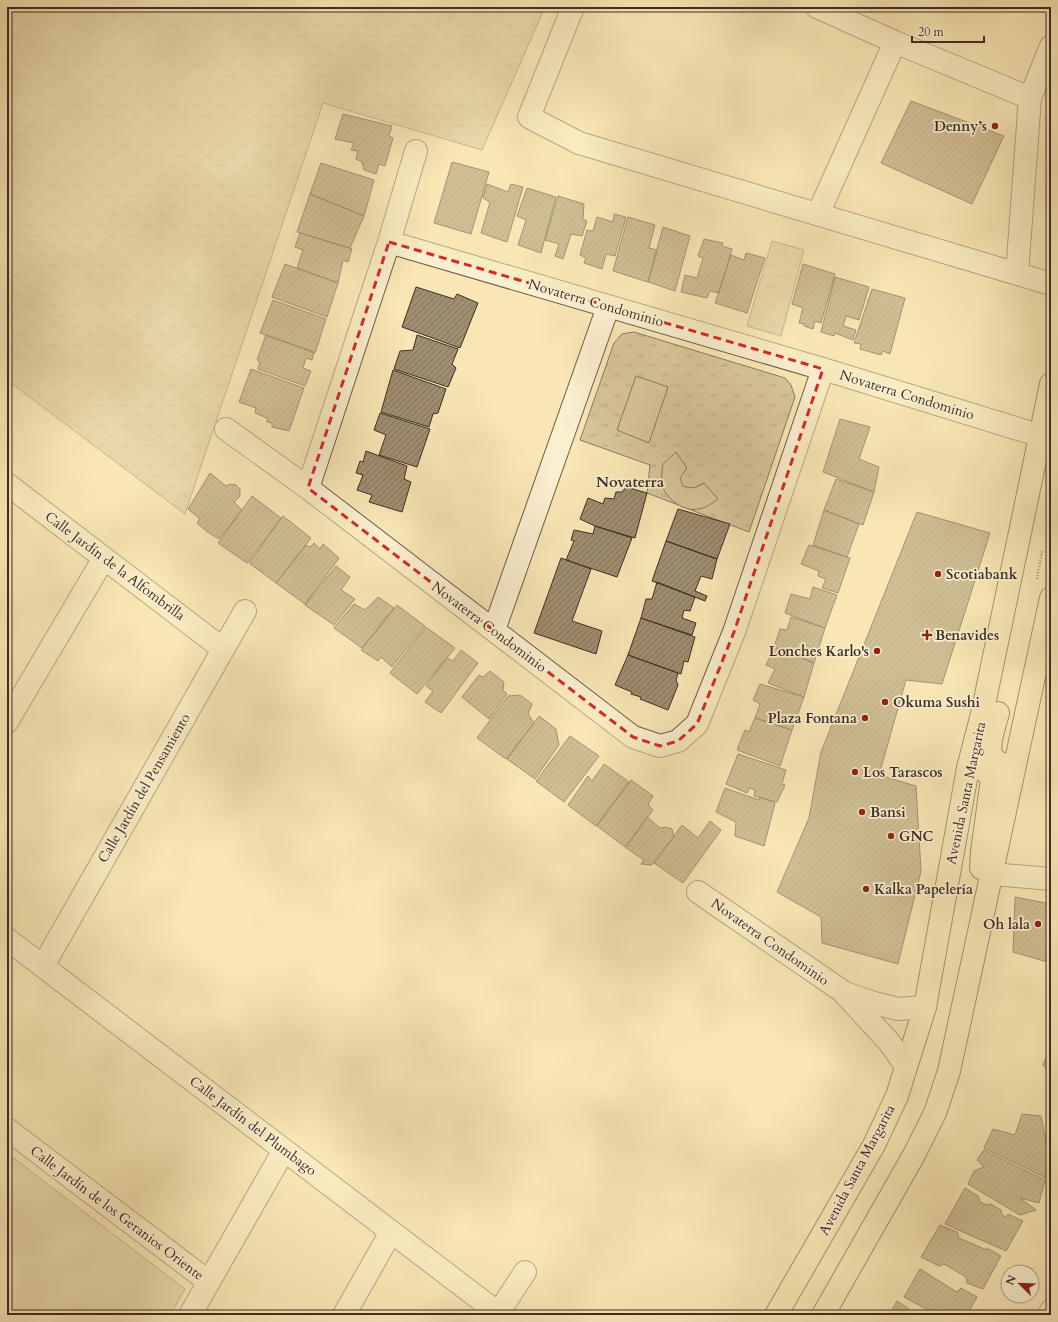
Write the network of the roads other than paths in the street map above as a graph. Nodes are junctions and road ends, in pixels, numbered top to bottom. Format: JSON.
{"nodes":[{"id":1,"x":573,"y":7,"type":"edge"},
{"id":2,"x":817,"y":7,"type":"edge"},
{"id":3,"x":895,"y":42,"type":"junction"},
{"id":4,"x":1051,"y":46,"type":"edge"},
{"id":5,"x":1047,"y":74,"type":"edge"},
{"id":6,"x":1030,"y":98,"type":"junction"},
{"id":7,"x":416,"y":151,"type":"dead end"},
{"id":8,"x":818,"y":214,"type":"junction"},
{"id":9,"x":390,"y":242,"type":"junction"},
{"id":10,"x":1017,"y":274,"type":"junction"},
{"id":11,"x":1051,"y":284,"type":"edge"},
{"id":12,"x":608,"y":307,"type":"junction"},
{"id":13,"x":823,"y":369,"type":"junction"},
{"id":14,"x":1051,"y":384,"type":"edge"},
{"id":15,"x":226,"y":429,"type":"dead end"},
{"id":16,"x":1045,"y":437,"type":"edge"},
{"id":17,"x":7,"y":484,"type":"edge"},
{"id":18,"x":308,"y":488,"type":"junction"},
{"id":19,"x":104,"y":558,"type":"junction"},
{"id":20,"x":1051,"y":598,"type":"edge"},
{"id":21,"x":245,"y":611,"type":"dead end"},
{"id":22,"x":494,"y":630,"type":"junction"},
{"id":23,"x":997,"y":641,"type":"junction"},
{"id":24,"x":223,"y":649,"type":"junction"},
{"id":25,"x":7,"y":722,"type":"edge"},
{"id":26,"x":968,"y":768,"type":"junction"},
{"id":27,"x":1014,"y":768,"type":"junction"},
{"id":28,"x":1051,"y":879,"type":"edge"},
{"id":29,"x":989,"y":884,"type":"junction"},
{"id":30,"x":698,"y":892,"type":"dead end"},
{"id":31,"x":7,"y":939,"type":"edge"},
{"id":32,"x":43,"y":966,"type":"junction"},
{"id":33,"x":842,"y":991,"type":"junction"},
{"id":34,"x":925,"y":1007,"type":"junction"},
{"id":35,"x":906,"y":1066,"type":"junction"},
{"id":36,"x":7,"y":1129,"type":"edge"},
{"id":37,"x":284,"y":1150,"type":"junction"},
{"id":38,"x":391,"y":1232,"type":"junction"},
{"id":39,"x":524,"y":1272,"type":"dead end"},
{"id":40,"x":209,"y":1282,"type":"junction"},
{"id":41,"x":1051,"y":1311,"type":"edge"},
{"id":42,"x":498,"y":1314,"type":"edge"},
{"id":43,"x":190,"y":1315,"type":"edge"},
{"id":44,"x":344,"y":1315,"type":"edge"},
{"id":45,"x":776,"y":1315,"type":"edge"},
{"id":46,"x":823,"y":1315,"type":"edge"},
{"id":47,"x":1049,"y":1315,"type":"edge"}],
"edges":[{"from":1,"to":8,"type":"street"},
{"from":2,"to":3,"type":"street"},
{"from":3,"to":6,"type":"street"},
{"from":3,"to":8,"type":"street"},
{"from":4,"to":5,"type":"street"},
{"from":5,"to":6,"type":"street"},
{"from":6,"to":10,"type":"street"},
{"from":7,"to":9,"type":"street"},
{"from":8,"to":10,"type":"street"},
{"from":9,"to":12,"type":"street","name":"Novaterra Condominio"},
{"from":9,"to":18,"type":"street"},
{"from":10,"to":11,"type":"street"},
{"from":12,"to":13,"type":"street","name":"Novaterra Condominio"},
{"from":12,"to":22,"type":"street"},
{"from":13,"to":16,"type":"street","name":"Novaterra Condominio"},
{"from":13,"to":22,"type":"street","name":"Novaterra Condominio"},
{"from":14,"to":16,"type":"main road","name":"Avenida Santa Margarita"},
{"from":15,"to":18,"type":"street","name":"Novaterra Condominio"},
{"from":16,"to":23,"type":"main road","name":"Avenida Santa Margarita"},
{"from":17,"to":19,"type":"street","name":"Calle Jardín de la Alfombrilla"},
{"from":18,"to":22,"type":"street","name":"Novaterra Condominio"},
{"from":19,"to":24,"type":"street","name":"Calle Jardín de la Alfombrilla"},
{"from":19,"to":25,"type":"street"},
{"from":20,"to":27,"type":"main road"},
{"from":21,"to":24,"type":"street","name":"Calle Jardín del Pensamiento"},
{"from":23,"to":26,"type":"main road","name":"Avenida Santa Margarita"},
{"from":23,"to":27,"type":"main road"},
{"from":24,"to":32,"type":"street","name":"Calle Jardín del Pensamiento"},
{"from":26,"to":29,"type":"main road"},
{"from":26,"to":34,"type":"main road","name":"Avenida Santa Margarita"},
{"from":27,"to":29,"type":"main road"},
{"from":28,"to":29,"type":"street"},
{"from":29,"to":46,"type":"main road"},
{"from":30,"to":33,"type":"street","name":"Novaterra Condominio"},
{"from":31,"to":32,"type":"street","name":"Calle Jardín del Plumbago"},
{"from":32,"to":37,"type":"street","name":"Calle Jardín del Plumbago"},
{"from":33,"to":34,"type":"street","name":"Novaterra Condominio"},
{"from":33,"to":35,"type":"street","name":"Novaterra Condominio"},
{"from":34,"to":35,"type":"main road","name":"Avenida Santa Margarita"},
{"from":35,"to":45,"type":"main road","name":"Avenida Santa Margarita"},
{"from":36,"to":40,"type":"street","name":"Calle Jardín de los Geranios Oriente"},
{"from":37,"to":38,"type":"street","name":"Calle Jardín del Plumbago"},
{"from":37,"to":40,"type":"street"},
{"from":38,"to":42,"type":"street","name":"Calle Jardín del Plumbago"},
{"from":38,"to":44,"type":"street"},
{"from":39,"to":42,"type":"street"},
{"from":40,"to":43,"type":"street"},
{"from":41,"to":47,"type":"street"}]}
